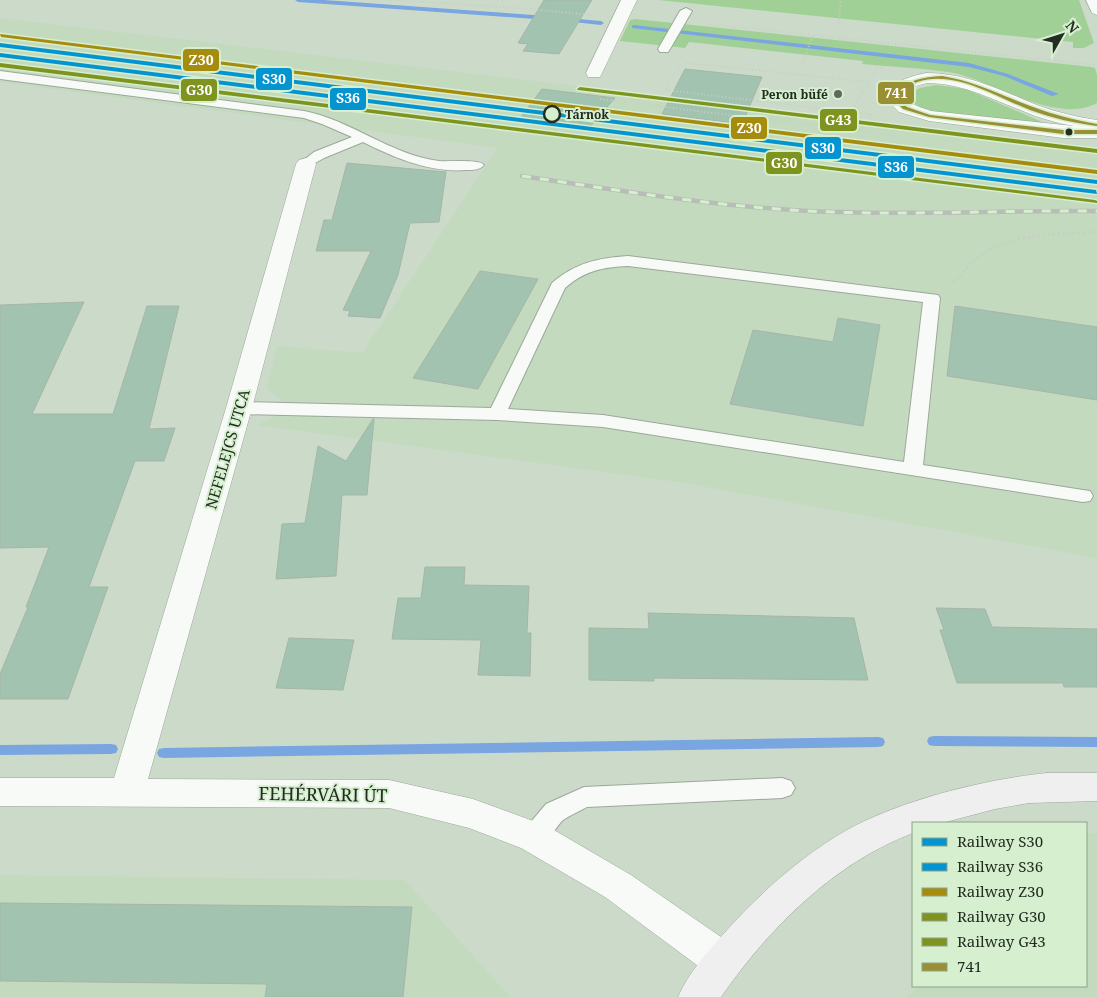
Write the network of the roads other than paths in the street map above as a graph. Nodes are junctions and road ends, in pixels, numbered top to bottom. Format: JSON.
{"nodes":[{"id":1,"x":629,"y":0,"type":"edge"},
{"id":2,"x":1094,"y":0,"type":"edge"},
{"id":3,"x":1097,"y":10,"type":"edge"},
{"id":4,"x":686,"y":11,"type":"dead end"},
{"id":5,"x":664,"y":49,"type":"dead end"},
{"id":6,"x":594,"y":73,"type":"dead end"},
{"id":7,"x":0,"y":76,"type":"edge"},
{"id":8,"x":1097,"y":125,"type":"edge"},
{"id":9,"x":1097,"y":132,"type":"edge"},
{"id":10,"x":362,"y":138,"type":"junction"},
{"id":11,"x":306,"y":164,"type":"joint"},
{"id":12,"x":477,"y":165,"type":"dead end"},
{"id":13,"x":239,"y":408,"type":"junction"},
{"id":14,"x":497,"y":414,"type":"junction"},
{"id":15,"x":912,"y":468,"type":"junction"},
{"id":16,"x":1082,"y":496,"type":"dead end"},
{"id":17,"x":1097,"y":787,"type":"edge"},
{"id":18,"x":782,"y":788,"type":"dead end"},
{"id":19,"x":0,"y":792,"type":"edge"},
{"id":20,"x":127,"y":792,"type":"junction"},
{"id":21,"x":534,"y":837,"type":"junction"},
{"id":22,"x":723,"y":961,"type":"junction"},
{"id":23,"x":698,"y":997,"type":"edge"}],
"edges":[{"from":1,"to":6,"type":"street"},
{"from":2,"to":3,"type":"street"},
{"from":4,"to":5,"type":"lane"},
{"from":7,"to":10,"type":"lane"},
{"from":8,"to":9,"type":"street"},
{"from":10,"to":11,"type":"lane","name":"NEFELEJCS UTCA"},
{"from":10,"to":12,"type":"lane"},
{"from":11,"to":13,"type":"street","name":"NEFELEJCS UTCA"},
{"from":13,"to":14,"type":"lane"},
{"from":13,"to":20,"type":"street","name":"NEFELEJCS UTCA"},
{"from":14,"to":15,"type":"lane"},
{"from":14,"to":15,"type":"lane"},
{"from":15,"to":16,"type":"lane"},
{"from":17,"to":22,"type":"main road"},
{"from":18,"to":21,"type":"lane"},
{"from":19,"to":20,"type":"street","name":"FEHÉRVÁRI ÚT"},
{"from":20,"to":21,"type":"street","name":"FEHÉRVÁRI ÚT"},
{"from":21,"to":22,"type":"street","name":"FEHÉRVÁRI ÚT"},
{"from":22,"to":23,"type":"main road"}]}
